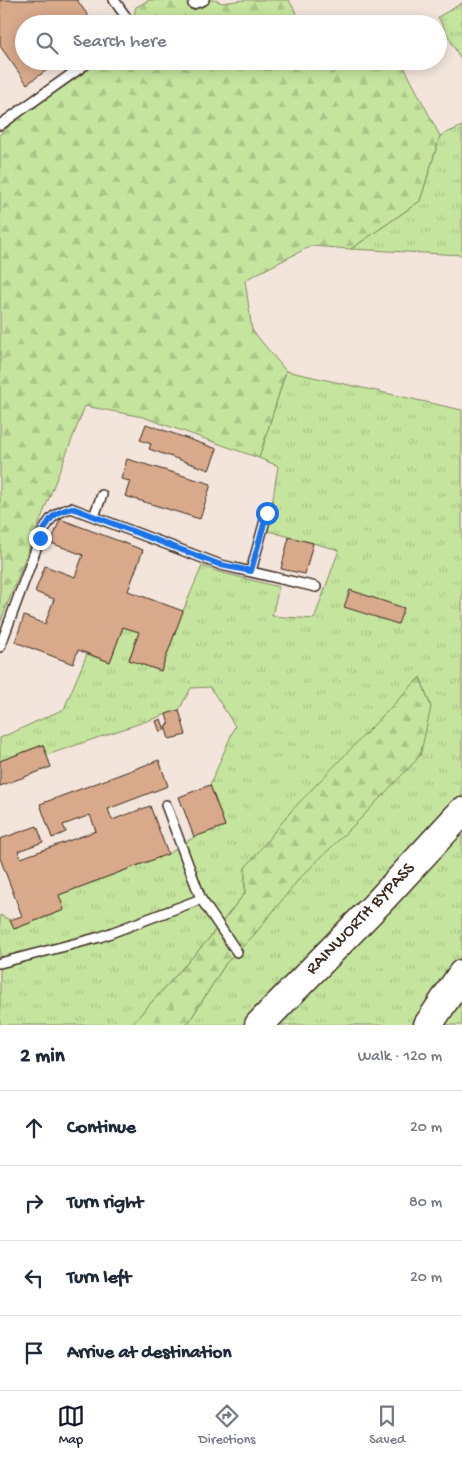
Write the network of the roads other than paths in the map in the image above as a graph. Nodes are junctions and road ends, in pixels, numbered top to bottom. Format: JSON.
{"nodes":[{"id":1,"x":114,"y":0,"type":"edge"},
{"id":2,"x":204,"y":0,"type":"edge"},
{"id":3,"x":193,"y":4,"type":"dead end"},
{"id":4,"x":125,"y":15,"type":"edge"},
{"id":5,"x":77,"y":70,"type":"edge"},
{"id":6,"x":0,"y":125,"type":"edge"},
{"id":7,"x":102,"y":495,"type":"dead end"},
{"id":8,"x":267,"y":513,"type":"dead end"},
{"id":9,"x":94,"y":516,"type":"junction"},
{"id":10,"x":251,"y":571,"type":"junction"},
{"id":11,"x":316,"y":587,"type":"dead end"},
{"id":12,"x":0,"y":647,"type":"edge"},
{"id":13,"x":166,"y":805,"type":"dead end"},
{"id":14,"x":462,"y":812,"type":"edge"},
{"id":15,"x":201,"y":899,"type":"junction"},
{"id":16,"x":237,"y":952,"type":"dead end"},
{"id":17,"x":0,"y":963,"type":"edge"},
{"id":18,"x":462,"y":974,"type":"edge"},
{"id":19,"x":259,"y":1025,"type":"edge"},
{"id":20,"x":428,"y":1025,"type":"edge"}],
"edges":[{"from":1,"to":4,"type":"lane"},
{"from":2,"to":3,"type":"lane"},
{"from":5,"to":6,"type":"lane"},
{"from":7,"to":9,"type":"lane"},
{"from":8,"to":10,"type":"lane"},
{"from":9,"to":10,"type":"lane"},
{"from":9,"to":12,"type":"lane"},
{"from":10,"to":11,"type":"lane"},
{"from":13,"to":15,"type":"lane"},
{"from":14,"to":19,"type":"highway","name":"RAINWORTH BYPASS"},
{"from":15,"to":16,"type":"lane"},
{"from":15,"to":17,"type":"lane"},
{"from":18,"to":20,"type":"highway"}]}
